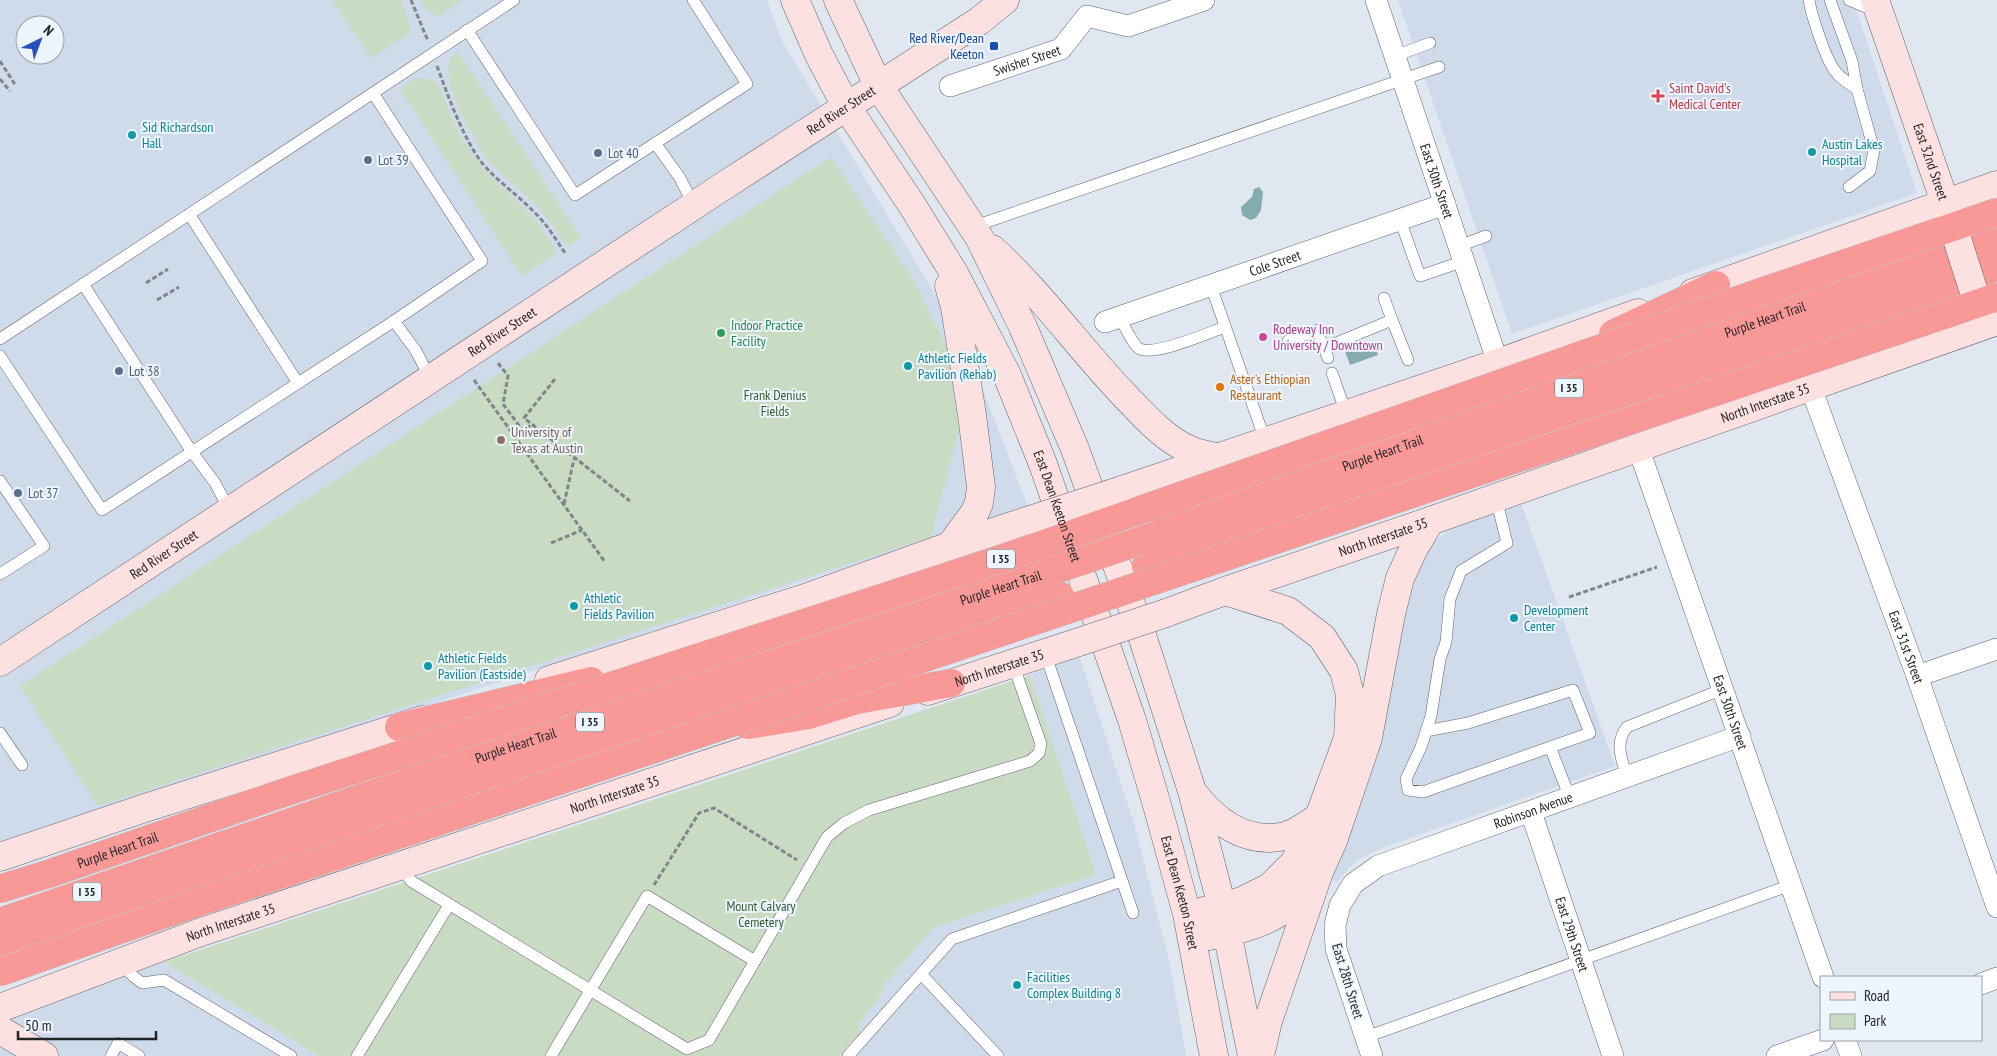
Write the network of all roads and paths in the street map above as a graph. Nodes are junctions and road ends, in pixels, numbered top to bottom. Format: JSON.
{"nodes":[{"id":1,"x":411,"y":0,"type":"edge"},
{"id":2,"x":514,"y":0,"type":"edge"},
{"id":3,"x":693,"y":0,"type":"edge"},
{"id":4,"x":795,"y":0,"type":"edge"},
{"id":5,"x":838,"y":0,"type":"edge"},
{"id":6,"x":1005,"y":0,"type":"edge"},
{"id":7,"x":1204,"y":0,"type":"edge"},
{"id":8,"x":1376,"y":0,"type":"edge"},
{"id":9,"x":1809,"y":0,"type":"edge"},
{"id":10,"x":1830,"y":0,"type":"edge"},
{"id":11,"x":1849,"y":0,"type":"edge"},
{"id":12,"x":1877,"y":6,"type":"edge"},
{"id":13,"x":467,"y":30,"type":"junction"},
{"id":14,"x":1430,"y":43,"type":"dead end"},
{"id":15,"x":432,"y":53,"type":"junction"},
{"id":16,"x":1395,"y":56,"type":"junction"},
{"id":17,"x":0,"y":61,"type":"edge"},
{"id":18,"x":1439,"y":67,"type":"dead end"},
{"id":19,"x":0,"y":79,"type":"edge"},
{"id":20,"x":1403,"y":79,"type":"junction"},
{"id":21,"x":878,"y":85,"type":"junction"},
{"id":22,"x":16,"y":86,"type":"dead end"},
{"id":23,"x":950,"y":86,"type":"dead end"},
{"id":24,"x":1857,"y":89,"type":"junction"},
{"id":25,"x":10,"y":91,"type":"dead end"},
{"id":26,"x":373,"y":92,"type":"junction"},
{"id":27,"x":846,"y":106,"type":"junction"},
{"id":28,"x":655,"y":143,"type":"junction"},
{"id":29,"x":1997,"y":184,"type":"edge"},
{"id":30,"x":1849,"y":186,"type":"dead end"},
{"id":31,"x":1445,"y":204,"type":"junction"},
{"id":32,"x":912,"y":205,"type":"junction"},
{"id":33,"x":694,"y":206,"type":"junction"},
{"id":34,"x":1947,"y":208,"type":"junction"},
{"id":35,"x":1997,"y":212,"type":"edge"},
{"id":36,"x":189,"y":214,"type":"junction"},
{"id":37,"x":1400,"y":220,"type":"junction"},
{"id":38,"x":975,"y":232,"type":"junction"},
{"id":39,"x":1486,"y":236,"type":"dead end"},
{"id":40,"x":1997,"y":240,"type":"edge"},
{"id":41,"x":565,"y":253,"type":"dead end"},
{"id":42,"x":1462,"y":253,"type":"junction"},
{"id":43,"x":1997,"y":267,"type":"edge"},
{"id":44,"x":168,"y":269,"type":"dead end"},
{"id":45,"x":146,"y":283,"type":"dead end"},
{"id":46,"x":83,"y":284,"type":"junction"},
{"id":47,"x":1716,"y":285,"type":"junction"},
{"id":48,"x":179,"y":286,"type":"dead end"},
{"id":49,"x":1211,"y":286,"type":"junction"},
{"id":50,"x":1384,"y":298,"type":"dead end"},
{"id":51,"x":157,"y":300,"type":"dead end"},
{"id":52,"x":1990,"y":314,"type":"edge"},
{"id":53,"x":1112,"y":319,"type":"joint"},
{"id":54,"x":1392,"y":320,"type":"junction"},
{"id":55,"x":394,"y":321,"type":"junction"},
{"id":56,"x":1225,"y":327,"type":"junction"},
{"id":57,"x":0,"y":339,"type":"edge"},
{"id":58,"x":1288,"y":341,"type":"dead end"},
{"id":59,"x":0,"y":356,"type":"edge"},
{"id":60,"x":1408,"y":360,"type":"dead end"},
{"id":61,"x":498,"y":363,"type":"dead end"},
{"id":62,"x":1498,"y":363,"type":"junction"},
{"id":63,"x":1332,"y":373,"type":"dead end"},
{"id":64,"x":556,"y":379,"type":"dead end"},
{"id":65,"x":431,"y":380,"type":"junction"},
{"id":66,"x":474,"y":380,"type":"dead end"},
{"id":67,"x":298,"y":384,"type":"junction"},
{"id":68,"x":1811,"y":388,"type":"junction"},
{"id":69,"x":1346,"y":414,"type":"junction"},
{"id":70,"x":531,"y":425,"type":"junction"},
{"id":71,"x":1265,"y":440,"type":"junction"},
{"id":72,"x":1638,"y":447,"type":"junction"},
{"id":73,"x":192,"y":452,"type":"junction"},
{"id":74,"x":1216,"y":457,"type":"junction"},
{"id":75,"x":574,"y":458,"type":"junction"},
{"id":76,"x":1324,"y":474,"type":"junction"},
{"id":77,"x":0,"y":480,"type":"edge"},
{"id":78,"x":1496,"y":498,"type":"junction"},
{"id":79,"x":630,"y":501,"type":"dead end"},
{"id":80,"x":564,"y":504,"type":"junction"},
{"id":81,"x":230,"y":511,"type":"junction"},
{"id":82,"x":1430,"y":521,"type":"junction"},
{"id":83,"x":582,"y":530,"type":"junction"},
{"id":84,"x":551,"y":543,"type":"dead end"},
{"id":85,"x":950,"y":546,"type":"junction"},
{"id":86,"x":1145,"y":553,"type":"junction"},
{"id":87,"x":605,"y":562,"type":"dead end"},
{"id":88,"x":1657,"y":567,"type":"dead end"},
{"id":89,"x":0,"y":574,"type":"edge"},
{"id":90,"x":1054,"y":584,"type":"junction"},
{"id":91,"x":1006,"y":585,"type":"junction"},
{"id":92,"x":1225,"y":591,"type":"junction"},
{"id":93,"x":1569,"y":597,"type":"dead end"},
{"id":94,"x":1997,"y":649,"type":"edge"},
{"id":95,"x":1045,"y":653,"type":"junction"},
{"id":96,"x":0,"y":662,"type":"edge"},
{"id":97,"x":1013,"y":664,"type":"junction"},
{"id":98,"x":1917,"y":676,"type":"junction"},
{"id":99,"x":951,"y":683,"type":"junction"},
{"id":100,"x":1723,"y":689,"type":"junction"},
{"id":101,"x":399,"y":728,"type":"junction"},
{"id":102,"x":1426,"y":732,"type":"junction"},
{"id":103,"x":0,"y":733,"type":"edge"},
{"id":104,"x":1740,"y":736,"type":"junction"},
{"id":105,"x":1550,"y":747,"type":"junction"},
{"id":106,"x":583,"y":750,"type":"junction"},
{"id":107,"x":22,"y":766,"type":"dead end"},
{"id":108,"x":1627,"y":777,"type":"junction"},
{"id":109,"x":1192,"y":791,"type":"junction"},
{"id":110,"x":1570,"y":798,"type":"junction"},
{"id":111,"x":1531,"y":812,"type":"junction"},
{"id":112,"x":1319,"y":817,"type":"junction"},
{"id":113,"x":0,"y":857,"type":"edge"},
{"id":114,"x":401,"y":866,"type":"junction"},
{"id":115,"x":809,"y":868,"type":"junction"},
{"id":116,"x":1319,"y":872,"type":"junction"},
{"id":117,"x":1122,"y":881,"type":"junction"},
{"id":118,"x":1791,"y":885,"type":"junction"},
{"id":119,"x":0,"y":889,"type":"edge"},
{"id":120,"x":647,"y":896,"type":"junction"},
{"id":121,"x":449,"y":904,"type":"junction"},
{"id":122,"x":1340,"y":906,"type":"joint"},
{"id":123,"x":1997,"y":907,"type":"edge"},
{"id":124,"x":1134,"y":913,"type":"dead end"},
{"id":125,"x":1225,"y":920,"type":"junction"},
{"id":126,"x":0,"y":922,"type":"edge"},
{"id":127,"x":1190,"y":926,"type":"junction"},
{"id":128,"x":0,"y":943,"type":"edge"},
{"id":129,"x":1580,"y":960,"type":"junction"},
{"id":130,"x":755,"y":961,"type":"junction"},
{"id":131,"x":121,"y":963,"type":"junction"},
{"id":132,"x":0,"y":972,"type":"edge"},
{"id":133,"x":921,"y":974,"type":"junction"},
{"id":134,"x":1823,"y":976,"type":"edge"},
{"id":135,"x":1997,"y":978,"type":"edge"},
{"id":136,"x":1982,"y":984,"type":"edge"},
{"id":137,"x":590,"y":990,"type":"junction"},
{"id":138,"x":0,"y":1008,"type":"edge"},
{"id":139,"x":0,"y":1030,"type":"edge"},
{"id":140,"x":1820,"y":1041,"type":"edge"},
{"id":141,"x":1845,"y":1041,"type":"edge"},
{"id":142,"x":1369,"y":1047,"type":"edge"},
{"id":143,"x":689,"y":1052,"type":"edge"},
{"id":144,"x":44,"y":1056,"type":"edge"},
{"id":145,"x":111,"y":1056,"type":"edge"},
{"id":146,"x":140,"y":1056,"type":"edge"},
{"id":147,"x":292,"y":1056,"type":"edge"},
{"id":148,"x":357,"y":1056,"type":"edge"},
{"id":149,"x":551,"y":1056,"type":"edge"},
{"id":150,"x":848,"y":1056,"type":"edge"},
{"id":151,"x":998,"y":1056,"type":"edge"},
{"id":152,"x":1214,"y":1056,"type":"edge"},
{"id":153,"x":1252,"y":1056,"type":"edge"},
{"id":154,"x":1260,"y":1056,"type":"edge"},
{"id":155,"x":1613,"y":1056,"type":"edge"},
{"id":156,"x":1778,"y":1056,"type":"edge"},
{"id":157,"x":1851,"y":1056,"type":"edge"}],
"edges":[{"from":1,"to":15,"type":"path"},
{"from":2,"to":13,"type":"lane"},
{"from":3,"to":28,"type":"lane"},
{"from":4,"to":27,"type":"main road","name":"East Dean Keeton Street"},
{"from":5,"to":21,"type":"main road"},
{"from":6,"to":21,"type":"main road","name":"Red River Street"},
{"from":7,"to":23,"type":"street","name":"Swisher Street"},
{"from":8,"to":16,"type":"street","name":"East 30th Street"},
{"from":9,"to":24,"type":"lane"},
{"from":10,"to":24,"type":"lane"},
{"from":11,"to":12,"type":"lane"},
{"from":12,"to":34,"type":"main road","name":"East 32nd Street"},
{"from":13,"to":15,"type":"lane"},
{"from":13,"to":28,"type":"lane"},
{"from":14,"to":16,"type":"lane"},
{"from":15,"to":26,"type":"lane"},
{"from":15,"to":41,"type":"path"},
{"from":16,"to":20,"type":"street","name":"East 30th Street"},
{"from":17,"to":22,"type":"path"},
{"from":18,"to":20,"type":"lane"},
{"from":19,"to":25,"type":"path"},
{"from":20,"to":31,"type":"street","name":"East 30th Street"},
{"from":20,"to":38,"type":"lane"},
{"from":21,"to":27,"type":"main road","name":"Red River Street"},
{"from":21,"to":38,"type":"main road"},
{"from":24,"to":30,"type":"lane"},
{"from":26,"to":36,"type":"lane"},
{"from":26,"to":55,"type":"lane"},
{"from":27,"to":32,"type":"main road","name":"East Dean Keeton Street"},
{"from":27,"to":33,"type":"main road","name":"Red River Street"},
{"from":28,"to":33,"type":"lane"},
{"from":29,"to":34,"type":"main road"},
{"from":31,"to":37,"type":"street","name":"Cole Street"},
{"from":31,"to":42,"type":"street","name":"East 30th Street"},
{"from":32,"to":85,"type":"main road"},
{"from":32,"to":127,"type":"main road","name":"East Dean Keeton Street"},
{"from":33,"to":65,"type":"main road","name":"Red River Street"},
{"from":34,"to":47,"type":"main road"},
{"from":34,"to":52,"type":"main road","name":"East 32nd Street","bridge":true},
{"from":35,"to":119,"type":"highway","name":"Purple Heart Trail","number":"I 35","bridge":true},
{"from":36,"to":46,"type":"lane"},
{"from":36,"to":67,"type":"lane"},
{"from":37,"to":42,"type":"lane"},
{"from":37,"to":49,"type":"street","name":"Cole Street"},
{"from":38,"to":74,"type":"main road"},
{"from":38,"to":109,"type":"main road"},
{"from":39,"to":42,"type":"lane"},
{"from":40,"to":76,"type":"highway","name":"Purple Heart Trail","number":"I 35"},
{"from":42,"to":62,"type":"street","name":"East 30th Street"},
{"from":43,"to":86,"type":"highway","name":"Purple Heart Trail","number":"I 35"},
{"from":44,"to":45,"type":"path"},
{"from":46,"to":57,"type":"lane"},
{"from":46,"to":73,"type":"lane"},
{"from":47,"to":62,"type":"main road"},
{"from":47,"to":76,"type":"highway"},
{"from":48,"to":51,"type":"path"},
{"from":49,"to":53,"type":"street","name":"Cole Street"},
{"from":49,"to":56,"type":"lane"},
{"from":50,"to":54,"type":"lane"},
{"from":52,"to":68,"type":"main road","name":"North Interstate 35"},
{"from":52,"to":132,"type":"highway","bridge":true},
{"from":53,"to":56,"type":"lane"},
{"from":54,"to":58,"type":"lane"},
{"from":54,"to":60,"type":"lane"},
{"from":55,"to":65,"type":"lane"},
{"from":55,"to":67,"type":"lane"},
{"from":56,"to":71,"type":"lane"},
{"from":59,"to":73,"type":"lane"},
{"from":61,"to":70,"type":"path"},
{"from":62,"to":69,"type":"main road"},
{"from":63,"to":69,"type":"lane"},
{"from":64,"to":70,"type":"path"},
{"from":65,"to":81,"type":"main road","name":"Red River Street"},
{"from":66,"to":80,"type":"path"},
{"from":67,"to":73,"type":"lane"},
{"from":68,"to":72,"type":"main road","name":"North Interstate 35"},
{"from":68,"to":98,"type":"street","name":"East 31st Street"},
{"from":69,"to":71,"type":"main road"},
{"from":70,"to":75,"type":"path"},
{"from":71,"to":74,"type":"main road"},
{"from":72,"to":78,"type":"main road","name":"North Interstate 35"},
{"from":72,"to":100,"type":"street","name":"East 30th Street"},
{"from":73,"to":81,"type":"lane"},
{"from":74,"to":85,"type":"main road","bridge":true},
{"from":75,"to":79,"type":"path"},
{"from":75,"to":80,"type":"path"},
{"from":76,"to":86,"type":"highway","name":"Purple Heart Trail","number":"I 35"},
{"from":77,"to":89,"type":"lane"},
{"from":78,"to":82,"type":"main road","name":"North Interstate 35"},
{"from":78,"to":102,"type":"lane"},
{"from":80,"to":83,"type":"path"},
{"from":81,"to":96,"type":"main road","name":"Red River Street"},
{"from":82,"to":92,"type":"main road","name":"North Interstate 35"},
{"from":82,"to":116,"type":"main road"},
{"from":83,"to":84,"type":"path"},
{"from":83,"to":87,"type":"path"},
{"from":85,"to":101,"type":"main road"},
{"from":86,"to":90,"type":"highway","name":"Purple Heart Trail","number":"I 35","bridge":true},
{"from":88,"to":93,"type":"path"},
{"from":90,"to":91,"type":"highway","name":"Purple Heart Trail","number":"I 35"},
{"from":90,"to":106,"type":"highway","name":"Purple Heart Trail","number":"I 35"},
{"from":91,"to":101,"type":"highway"},
{"from":91,"to":126,"type":"highway","name":"Purple Heart Trail","number":"I 35"},
{"from":92,"to":95,"type":"main road","name":"North Interstate 35","bridge":true},
{"from":92,"to":112,"type":"main road"},
{"from":94,"to":98,"type":"street"},
{"from":95,"to":97,"type":"main road","name":"North Interstate 35"},
{"from":95,"to":117,"type":"lane"},
{"from":97,"to":99,"type":"main road","name":"North Interstate 35"},
{"from":97,"to":115,"type":"lane"},
{"from":98,"to":123,"type":"street","name":"East 31st Street"},
{"from":99,"to":106,"type":"highway"},
{"from":99,"to":114,"type":"main road","name":"North Interstate 35"},
{"from":100,"to":104,"type":"street","name":"East 30th Street"},
{"from":100,"to":108,"type":"lane"},
{"from":101,"to":113,"type":"main road"},
{"from":102,"to":105,"type":"lane"},
{"from":102,"to":105,"type":"lane"},
{"from":103,"to":107,"type":"lane"},
{"from":104,"to":108,"type":"street","name":"Robinson Avenue"},
{"from":104,"to":118,"type":"street","name":"East 30th Street"},
{"from":105,"to":110,"type":"lane"},
{"from":106,"to":128,"type":"highway","name":"Purple Heart Trail","number":"I 35"},
{"from":108,"to":110,"type":"street","name":"Robinson Avenue"},
{"from":109,"to":112,"type":"main road"},
{"from":109,"to":125,"type":"main road"},
{"from":110,"to":111,"type":"street","name":"Robinson Avenue"},
{"from":111,"to":122,"type":"street","name":"Robinson Avenue"},
{"from":111,"to":129,"type":"street","name":"East 29th Street"},
{"from":112,"to":125,"type":"main road"},
{"from":114,"to":121,"type":"lane"},
{"from":114,"to":131,"type":"main road","name":"North Interstate 35"},
{"from":115,"to":120,"type":"path"},
{"from":115,"to":130,"type":"lane"},
{"from":116,"to":125,"type":"main road"},
{"from":116,"to":154,"type":"main road"},
{"from":117,"to":124,"type":"lane"},
{"from":117,"to":133,"type":"lane"},
{"from":118,"to":129,"type":"lane"},
{"from":118,"to":134,"type":"street","name":"East 30th Street"},
{"from":120,"to":130,"type":"lane"},
{"from":120,"to":137,"type":"lane"},
{"from":121,"to":137,"type":"lane"},
{"from":121,"to":148,"type":"lane"},
{"from":122,"to":142,"type":"street","name":"East 28th Street"},
{"from":125,"to":127,"type":"main road"},
{"from":125,"to":153,"type":"main road"},
{"from":127,"to":152,"type":"main road","name":"East Dean Keeton Street"},
{"from":129,"to":142,"type":"lane"},
{"from":129,"to":155,"type":"street","name":"East 29th Street"},
{"from":130,"to":143,"type":"lane"},
{"from":131,"to":138,"type":"main road","name":"North Interstate 35"},
{"from":131,"to":147,"type":"lane"},
{"from":133,"to":150,"type":"lane"},
{"from":133,"to":151,"type":"lane"},
{"from":135,"to":136,"type":"street"},
{"from":137,"to":143,"type":"lane"},
{"from":137,"to":149,"type":"lane"},
{"from":139,"to":144,"type":"main road"},
{"from":140,"to":156,"type":"street"},
{"from":141,"to":157,"type":"street"},
{"from":145,"to":146,"type":"lane"}]}
